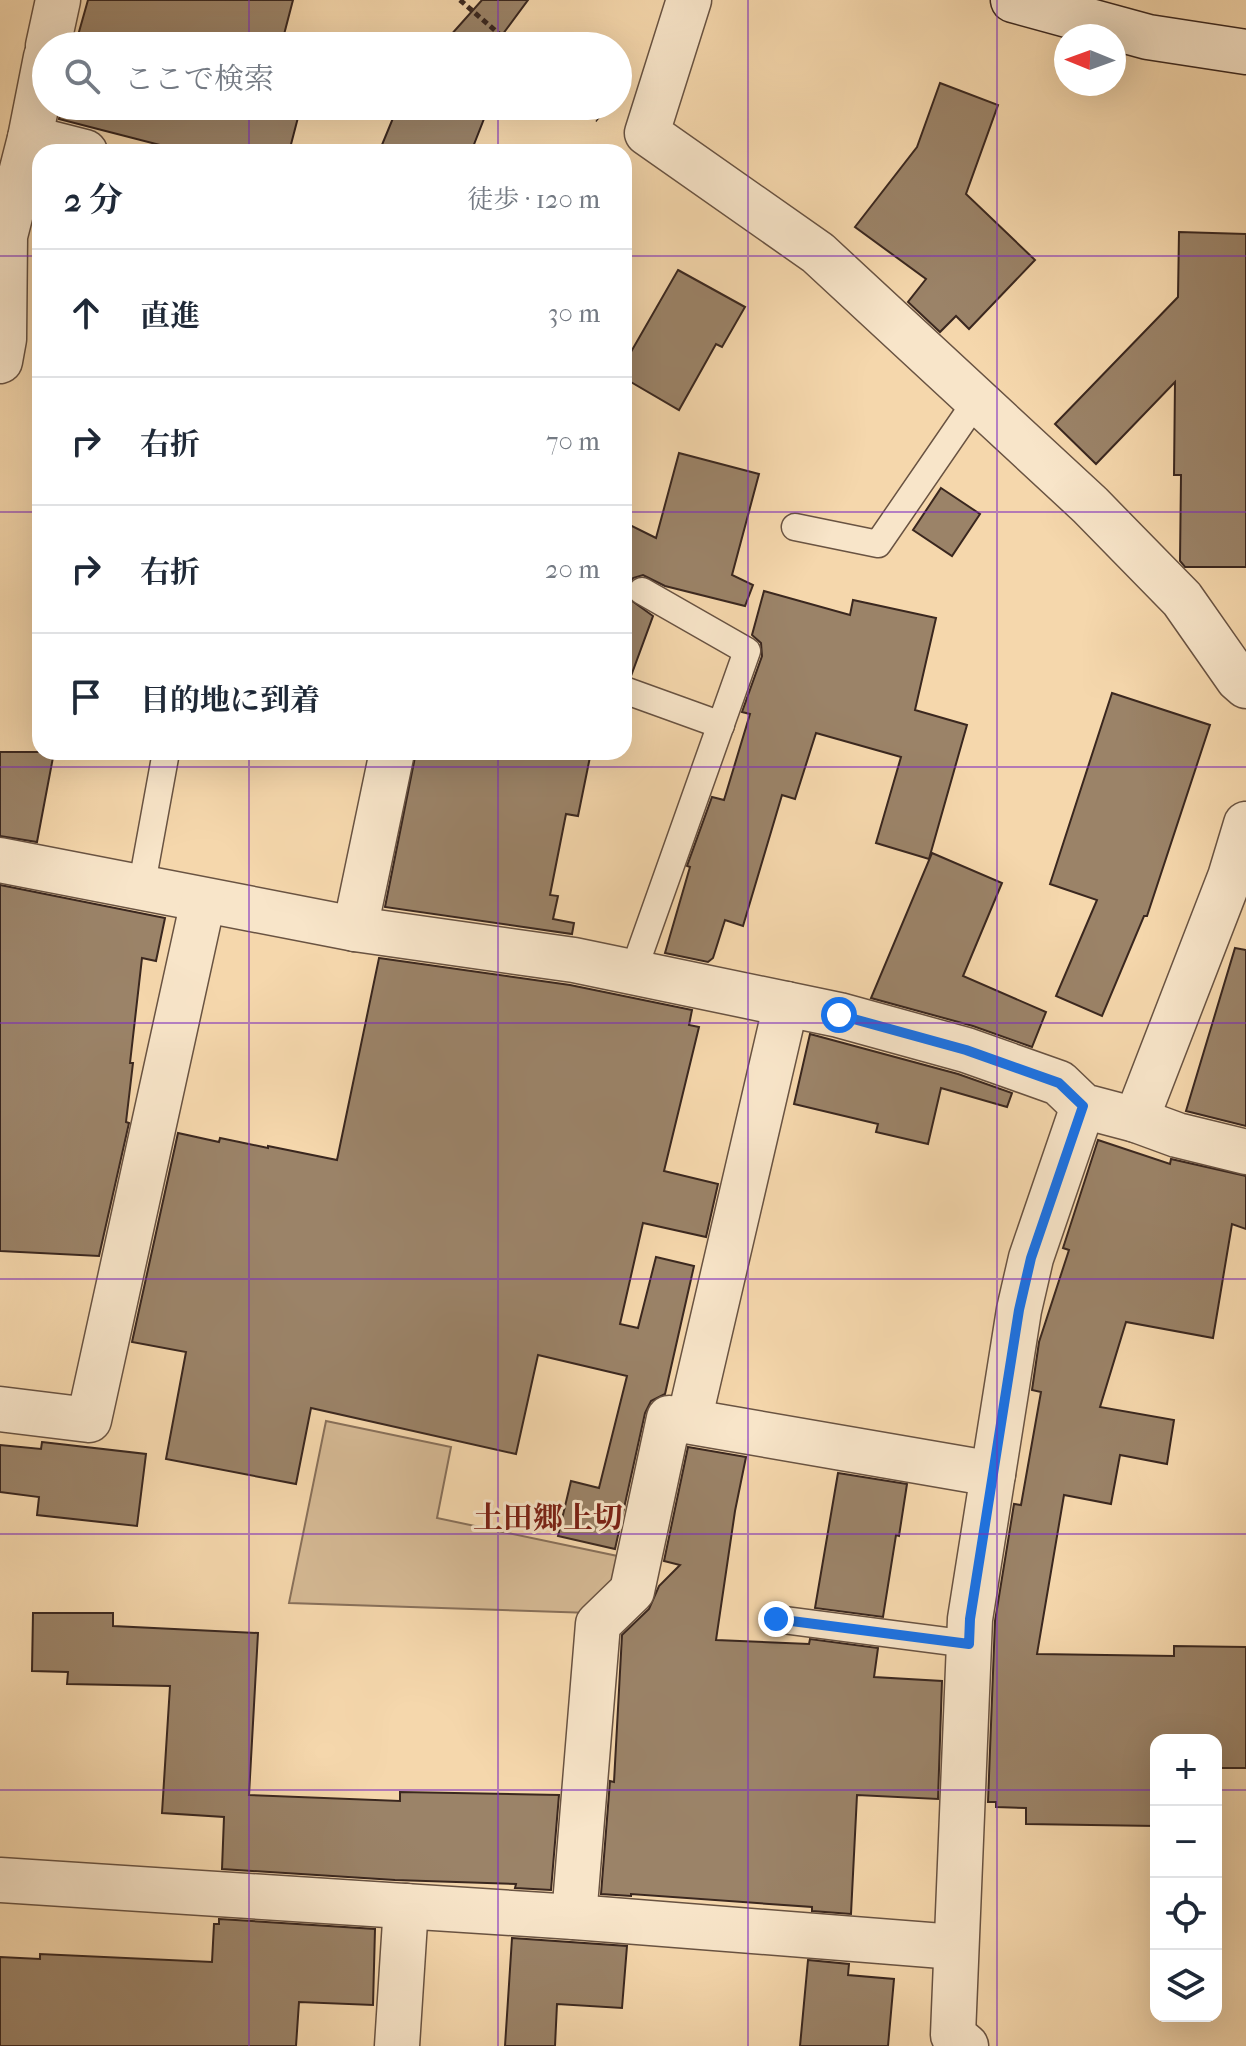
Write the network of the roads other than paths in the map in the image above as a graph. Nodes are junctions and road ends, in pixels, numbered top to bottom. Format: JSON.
{"nodes":[{"id":1,"x":58,"y":0,"type":"edge"},
{"id":2,"x":689,"y":0,"type":"edge"},
{"id":3,"x":1013,"y":0,"type":"edge"},
{"id":4,"x":51,"y":32,"type":"edge"},
{"id":5,"x":1246,"y":52,"type":"edge"},
{"id":6,"x":34,"y":120,"type":"edge"},
{"id":7,"x":30,"y":138,"type":"junction"},
{"id":8,"x":635,"y":142,"type":"edge"},
{"id":9,"x":54,"y":144,"type":"edge"},
{"id":10,"x":3,"y":236,"type":"edge"},
{"id":11,"x":0,"y":361,"type":"edge"},
{"id":12,"x":977,"y":400,"type":"junction"},
{"id":13,"x":795,"y":527,"type":"dead end"},
{"id":14,"x":642,"y":591,"type":"dead end"},
{"id":15,"x":1246,"y":686,"type":"edge"},
{"id":16,"x":632,"y":693,"type":"edge"},
{"id":17,"x":721,"y":725,"type":"junction"},
{"id":18,"x":165,"y":760,"type":"edge"},
{"id":19,"x":390,"y":760,"type":"edge"},
{"id":20,"x":1246,"y":824,"type":"edge"},
{"id":21,"x":0,"y":860,"type":"edge"},
{"id":22,"x":141,"y":889,"type":"junction"},
{"id":23,"x":203,"y":901,"type":"junction"},
{"id":24,"x":355,"y":929,"type":"junction"},
{"id":25,"x":633,"y":972,"type":"junction"},
{"id":26,"x":786,"y":1004,"type":"junction"},
{"id":27,"x":1083,"y":1106,"type":"junction"},
{"id":28,"x":1136,"y":1120,"type":"junction"},
{"id":29,"x":1246,"y":1152,"type":"edge"},
{"id":30,"x":0,"y":1409,"type":"edge"},
{"id":31,"x":689,"y":1421,"type":"junction"},
{"id":32,"x":993,"y":1474,"type":"junction"},
{"id":33,"x":776,"y":1619,"type":"dead end"},
{"id":34,"x":969,"y":1644,"type":"junction"},
{"id":35,"x":0,"y":1880,"type":"edge"},
{"id":36,"x":406,"y":1906,"type":"junction"},
{"id":37,"x":574,"y":1917,"type":"junction"},
{"id":38,"x":955,"y":1947,"type":"junction"},
{"id":39,"x":953,"y":2042,"type":"edge"},
{"id":40,"x":397,"y":2046,"type":"edge"}],
"edges":[{"from":1,"to":4,"type":"street"},
{"from":2,"to":8,"type":"street"},
{"from":3,"to":5,"type":"street"},
{"from":6,"to":7,"type":"street"},
{"from":7,"to":9,"type":"street"},
{"from":7,"to":10,"type":"street"},
{"from":8,"to":12,"type":"street"},
{"from":10,"to":11,"type":"street"},
{"from":12,"to":13,"type":"lane"},
{"from":12,"to":15,"type":"street"},
{"from":14,"to":17,"type":"lane"},
{"from":16,"to":17,"type":"lane"},
{"from":17,"to":25,"type":"lane"},
{"from":18,"to":22,"type":"lane"},
{"from":19,"to":24,"type":"street"},
{"from":20,"to":28,"type":"street"},
{"from":21,"to":22,"type":"street"},
{"from":22,"to":23,"type":"street"},
{"from":23,"to":24,"type":"street"},
{"from":23,"to":30,"type":"street"},
{"from":24,"to":25,"type":"street"},
{"from":25,"to":26,"type":"street"},
{"from":26,"to":27,"type":"street"},
{"from":26,"to":31,"type":"street"},
{"from":27,"to":28,"type":"street"},
{"from":27,"to":32,"type":"street"},
{"from":28,"to":29,"type":"street"},
{"from":31,"to":32,"type":"street"},
{"from":31,"to":37,"type":"street"},
{"from":32,"to":34,"type":"street"},
{"from":33,"to":34,"type":"lane"},
{"from":34,"to":38,"type":"street"},
{"from":35,"to":36,"type":"street"},
{"from":36,"to":37,"type":"street"},
{"from":36,"to":40,"type":"street"},
{"from":37,"to":38,"type":"street"},
{"from":38,"to":39,"type":"street"}]}
